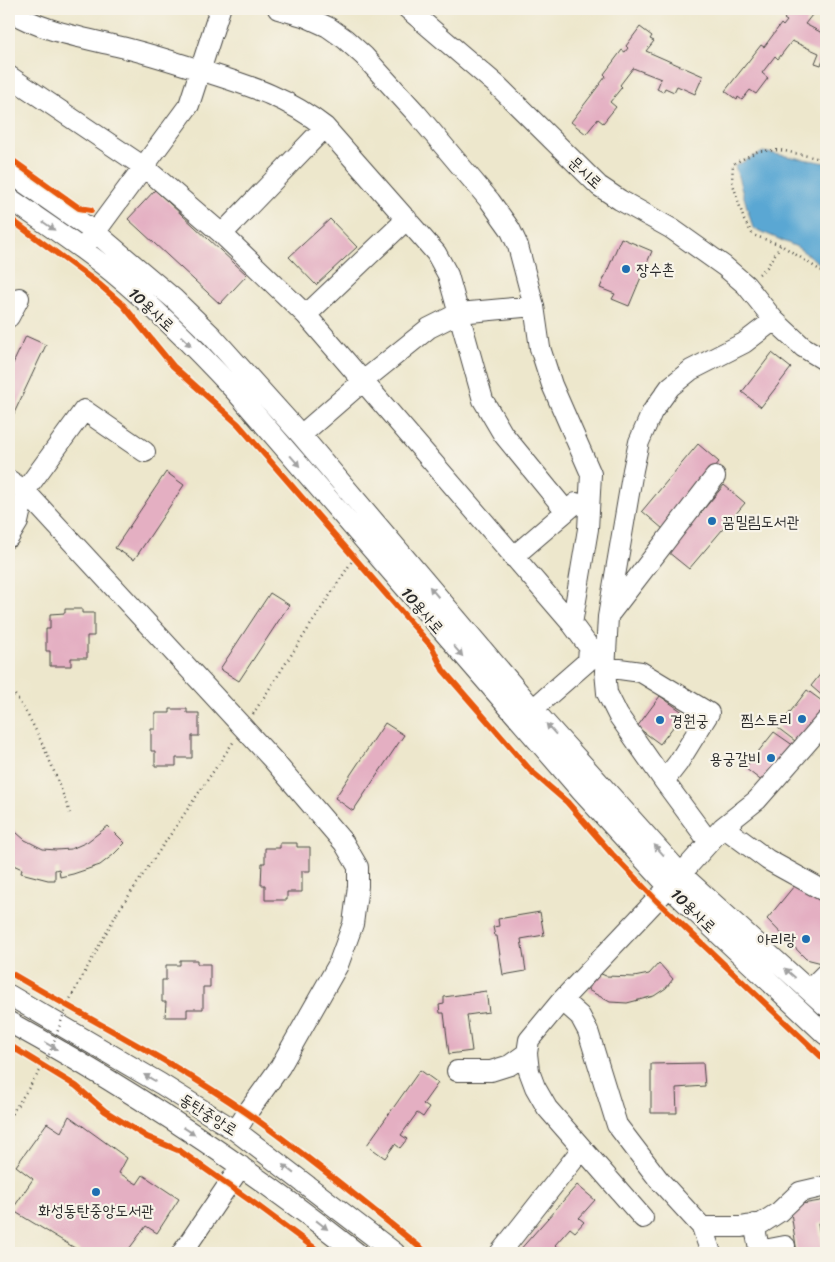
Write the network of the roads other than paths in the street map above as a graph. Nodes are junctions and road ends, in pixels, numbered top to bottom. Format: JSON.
{"nodes":[{"id":1,"x":220,"y":9,"type":"edge"},
{"id":2,"x":278,"y":9,"type":"edge"},
{"id":3,"x":408,"y":9,"type":"edge"},
{"id":4,"x":9,"y":11,"type":"edge"},
{"id":5,"x":201,"y":70,"type":"junction"},
{"id":6,"x":9,"y":76,"type":"edge"},
{"id":7,"x":325,"y":127,"type":"junction"},
{"id":8,"x":144,"y":167,"type":"junction"},
{"id":9,"x":9,"y":172,"type":"edge"},
{"id":10,"x":9,"y":198,"type":"edge"},
{"id":11,"x":408,"y":219,"type":"junction"},
{"id":12,"x":96,"y":233,"type":"junction"},
{"id":13,"x":222,"y":234,"type":"junction"},
{"id":14,"x":82,"y":249,"type":"junction"},
{"id":15,"x":19,"y":298,"type":"dead end"},
{"id":16,"x":534,"y":306,"type":"junction"},
{"id":17,"x":459,"y":313,"type":"junction"},
{"id":18,"x":306,"y":316,"type":"junction"},
{"id":19,"x":9,"y":317,"type":"edge"},
{"id":20,"x":774,"y":320,"type":"junction"},
{"id":21,"x":826,"y":361,"type":"edge"},
{"id":22,"x":362,"y":382,"type":"junction"},
{"id":23,"x":301,"y":435,"type":"junction"},
{"id":24,"x":145,"y":452,"type":"dead end"},
{"id":25,"x":716,"y":477,"type":"dead end"},
{"id":26,"x":17,"y":485,"type":"edge"},
{"id":27,"x":590,"y":493,"type":"junction"},
{"id":28,"x":566,"y":511,"type":"junction"},
{"id":29,"x":9,"y":537,"type":"edge"},
{"id":30,"x":514,"y":557,"type":"junction"},
{"id":31,"x":608,"y":617,"type":"junction"},
{"id":32,"x":572,"y":624,"type":"junction"},
{"id":33,"x":606,"y":667,"type":"junction"},
{"id":34,"x":533,"y":709,"type":"junction"},
{"id":35,"x":826,"y":721,"type":"edge"},
{"id":36,"x":664,"y":781,"type":"junction"},
{"id":37,"x":723,"y":827,"type":"junction"},
{"id":38,"x":710,"y":842,"type":"junction"},
{"id":39,"x":675,"y":880,"type":"junction"},
{"id":40,"x":826,"y":892,"type":"edge"},
{"id":41,"x":826,"y":973,"type":"edge"},
{"id":42,"x":809,"y":990,"type":"junction"},
{"id":43,"x":9,"y":995,"type":"edge"},
{"id":44,"x":562,"y":1000,"type":"junction"},
{"id":45,"x":826,"y":1006,"type":"edge"},
{"id":46,"x":9,"y":1022,"type":"edge"},
{"id":47,"x":826,"y":1035,"type":"edge"},
{"id":48,"x":527,"y":1054,"type":"junction"},
{"id":49,"x":457,"y":1070,"type":"dead end"},
{"id":50,"x":236,"y":1130,"type":"junction"},
{"id":51,"x":582,"y":1149,"type":"junction"},
{"id":52,"x":241,"y":1166,"type":"junction"},
{"id":53,"x":826,"y":1186,"type":"edge"},
{"id":54,"x":643,"y":1218,"type":"dead end"},
{"id":55,"x":754,"y":1224,"type":"junction"},
{"id":56,"x":702,"y":1227,"type":"junction"},
{"id":57,"x":785,"y":1246,"type":"dead end"},
{"id":58,"x":759,"y":1252,"type":"edge"},
{"id":59,"x":182,"y":1253,"type":"edge"},
{"id":60,"x":357,"y":1253,"type":"edge"},
{"id":61,"x":395,"y":1253,"type":"edge"},
{"id":62,"x":500,"y":1253,"type":"edge"},
{"id":63,"x":711,"y":1253,"type":"edge"}],
"edges":[{"from":1,"to":5,"type":"street"},
{"from":2,"to":16,"type":"street"},
{"from":3,"to":20,"type":"street","name":"문시로"},
{"from":4,"to":5,"type":"street"},
{"from":5,"to":7,"type":"street"},
{"from":5,"to":8,"type":"street"},
{"from":6,"to":8,"type":"street"},
{"from":7,"to":11,"type":"street"},
{"from":7,"to":13,"type":"street"},
{"from":8,"to":12,"type":"street"},
{"from":8,"to":13,"type":"street"},
{"from":9,"to":12,"type":"street","name":"10용사로"},
{"from":10,"to":14,"type":"street","name":"10용사로","one_way":true},
{"from":11,"to":17,"type":"street"},
{"from":11,"to":18,"type":"street"},
{"from":12,"to":14,"type":"street"},
{"from":12,"to":23,"type":"street","name":"10용사로"},
{"from":13,"to":18,"type":"street"},
{"from":14,"to":39,"type":"street","name":"10용사로","one_way":true},
{"from":15,"to":19,"type":"street"},
{"from":16,"to":17,"type":"street"},
{"from":16,"to":27,"type":"street"},
{"from":17,"to":22,"type":"street"},
{"from":17,"to":28,"type":"street"},
{"from":18,"to":22,"type":"street"},
{"from":20,"to":21,"type":"street","name":"문시로"},
{"from":20,"to":31,"type":"street"},
{"from":22,"to":23,"type":"street"},
{"from":22,"to":30,"type":"street"},
{"from":34,"to":23,"type":"street","name":"10용사로","one_way":true},
{"from":24,"to":26,"type":"street"},
{"from":25,"to":31,"type":"street"},
{"from":26,"to":29,"type":"street"},
{"from":26,"to":50,"type":"street"},
{"from":27,"to":28,"type":"street"},
{"from":27,"to":32,"type":"street"},
{"from":28,"to":30,"type":"street"},
{"from":30,"to":32,"type":"street"},
{"from":31,"to":33,"type":"street"},
{"from":32,"to":34,"type":"street"},
{"from":33,"to":36,"type":"street"},
{"from":33,"to":36,"type":"street"},
{"from":39,"to":34,"type":"street","name":"10용사로","one_way":true},
{"from":35,"to":37,"type":"street"},
{"from":36,"to":38,"type":"street"},
{"from":37,"to":38,"type":"street"},
{"from":37,"to":40,"type":"street"},
{"from":38,"to":39,"type":"street"},
{"from":42,"to":39,"type":"street","name":"10용사로","one_way":true},
{"from":39,"to":44,"type":"street"},
{"from":39,"to":47,"type":"street","name":"10용사로"},
{"from":41,"to":42,"type":"street"},
{"from":42,"to":45,"type":"street","name":"10용사로"},
{"from":50,"to":43,"type":"street","name":"동탄중앙로","one_way":true},
{"from":44,"to":48,"type":"street"},
{"from":44,"to":56,"type":"street"},
{"from":46,"to":52,"type":"street","name":"동탄중앙로","one_way":true},
{"from":48,"to":49,"type":"street"},
{"from":48,"to":51,"type":"street"},
{"from":61,"to":50,"type":"street","name":"동탄중앙로","one_way":true},
{"from":51,"to":54,"type":"street"},
{"from":51,"to":62,"type":"street"},
{"from":52,"to":59,"type":"street"},
{"from":52,"to":60,"type":"street","name":"동탄중앙로","one_way":true},
{"from":53,"to":55,"type":"street"},
{"from":55,"to":56,"type":"street"},
{"from":55,"to":58,"type":"street"},
{"from":56,"to":63,"type":"street"},
{"from":57,"to":58,"type":"street"}]}
